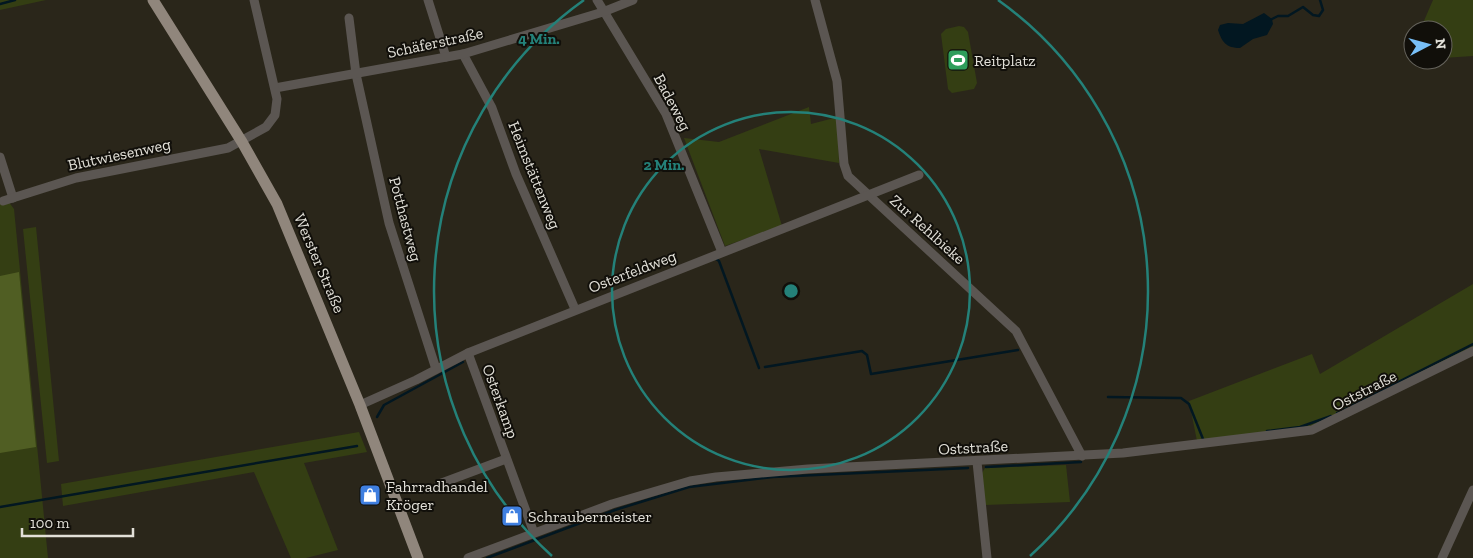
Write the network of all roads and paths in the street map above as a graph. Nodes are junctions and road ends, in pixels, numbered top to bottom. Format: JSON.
{"nodes":[{"id":1,"x":153,"y":0,"type":"edge"},
{"id":2,"x":254,"y":0,"type":"edge"},
{"id":3,"x":428,"y":0,"type":"edge"},
{"id":4,"x":597,"y":0,"type":"edge"},
{"id":5,"x":633,"y":0,"type":"edge"},
{"id":6,"x":815,"y":0,"type":"edge"},
{"id":7,"x":603,"y":12,"type":"junction"},
{"id":8,"x":349,"y":18,"type":"dead end"},
{"id":9,"x":463,"y":54,"type":"junction"},
{"id":10,"x":446,"y":57,"type":"junction"},
{"id":11,"x":356,"y":74,"type":"junction"},
{"id":12,"x":275,"y":88,"type":"junction"},
{"id":13,"x":242,"y":142,"type":"junction"},
{"id":14,"x":0,"y":157,"type":"edge"},
{"id":15,"x":919,"y":175,"type":"dead end"},
{"id":16,"x":868,"y":196,"type":"junction"},
{"id":17,"x":13,"y":198,"type":"junction"},
{"id":18,"x":3,"y":201,"type":"dead end"},
{"id":19,"x":722,"y":252,"type":"junction"},
{"id":20,"x":575,"y":309,"type":"junction"},
{"id":21,"x":1473,"y":351,"type":"edge"},
{"id":22,"x":468,"y":353,"type":"junction"},
{"id":23,"x":436,"y":370,"type":"junction"},
{"id":24,"x":360,"y":405,"type":"junction"},
{"id":25,"x":1082,"y":456,"type":"junction"},
{"id":26,"x":506,"y":459,"type":"junction"},
{"id":27,"x":977,"y":462,"type":"junction"},
{"id":28,"x":438,"y":484,"type":"dead end"},
{"id":29,"x":1473,"y":490,"type":"edge"},
{"id":30,"x":534,"y":533,"type":"junction"},
{"id":31,"x":418,"y":558,"type":"edge"},
{"id":32,"x":468,"y":558,"type":"edge"},
{"id":33,"x":986,"y":558,"type":"edge"},
{"id":34,"x":1442,"y":558,"type":"edge"}],
"edges":[{"from":1,"to":13,"type":"main road","name":"Werster Straße"},
{"from":2,"to":12,"type":"street","name":"Blutwiesenweg"},
{"from":3,"to":10,"type":"street"},
{"from":4,"to":7,"type":"street","name":"Badeweg"},
{"from":5,"to":7,"type":"street","name":"Schäferstraße"},
{"from":6,"to":16,"type":"street","name":"Zur Rehlbieke"},
{"from":7,"to":9,"type":"street","name":"Schäferstraße"},
{"from":7,"to":19,"type":"street","name":"Badeweg"},
{"from":8,"to":11,"type":"street"},
{"from":9,"to":10,"type":"street","name":"Schäferstraße"},
{"from":9,"to":20,"type":"street","name":"Heimstättenweg"},
{"from":10,"to":11,"type":"street","name":"Schäferstraße"},
{"from":11,"to":12,"type":"street","name":"Schäferstraße"},
{"from":11,"to":23,"type":"street","name":"Potthastweg"},
{"from":12,"to":13,"type":"street","name":"Blutwiesenweg"},
{"from":13,"to":17,"type":"street","name":"Blutwiesenweg"},
{"from":13,"to":24,"type":"main road","name":"Werster Straße"},
{"from":14,"to":17,"type":"street"},
{"from":15,"to":16,"type":"street","name":"Osterfeldweg"},
{"from":16,"to":19,"type":"street","name":"Osterfeldweg"},
{"from":16,"to":25,"type":"street","name":"Zur Rehlbieke"},
{"from":17,"to":18,"type":"street","name":"Blutwiesenweg"},
{"from":19,"to":20,"type":"street","name":"Osterfeldweg"},
{"from":20,"to":22,"type":"street","name":"Osterfeldweg"},
{"from":21,"to":25,"type":"street","name":"Oststraße"},
{"from":22,"to":23,"type":"street","name":"Osterfeldweg"},
{"from":22,"to":26,"type":"street","name":"Osterkamp"},
{"from":23,"to":24,"type":"street","name":"Osterfeldweg"},
{"from":24,"to":31,"type":"main road","name":"Werster Straße"},
{"from":25,"to":27,"type":"street","name":"Oststraße"},
{"from":26,"to":28,"type":"street","name":"Osterkamp"},
{"from":26,"to":30,"type":"street","name":"Osterkamp"},
{"from":27,"to":30,"type":"street","name":"Oststraße"},
{"from":27,"to":33,"type":"street"},
{"from":29,"to":34,"type":"street"},
{"from":30,"to":32,"type":"street","name":"Oststraße"}]}
